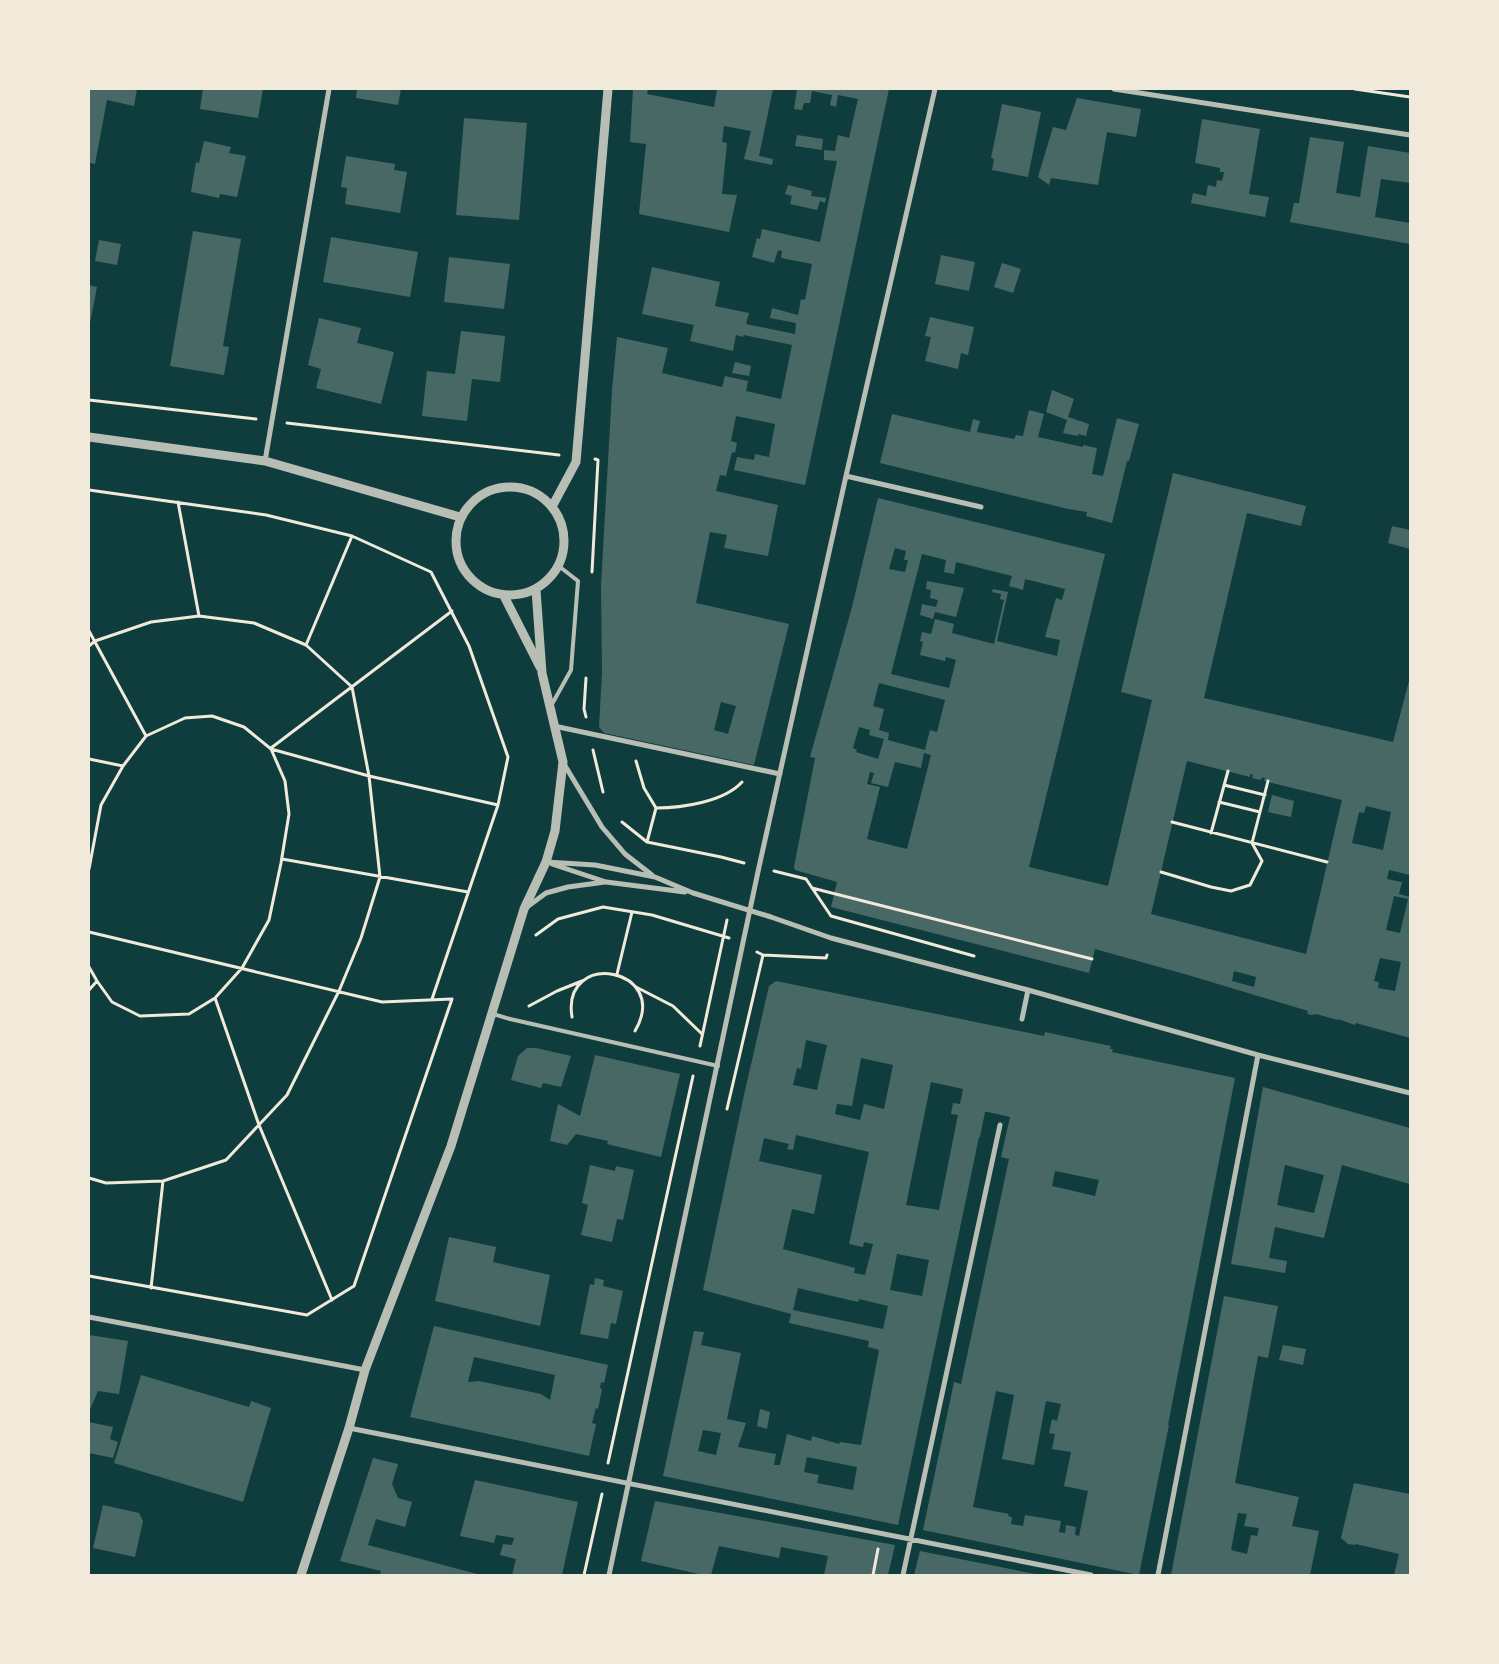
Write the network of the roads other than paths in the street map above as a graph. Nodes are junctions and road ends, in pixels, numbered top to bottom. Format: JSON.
{"nodes":[{"id":1,"x":329,"y":89,"type":"edge"},
{"id":2,"x":608,"y":89,"type":"edge"},
{"id":3,"x":935,"y":89,"type":"edge"},
{"id":4,"x":1114,"y":89,"type":"edge"},
{"id":5,"x":1410,"y":136,"type":"edge"},
{"id":6,"x":89,"y":437,"type":"edge"},
{"id":7,"x":265,"y":461,"type":"junction"},
{"id":8,"x":846,"y":476,"type":"junction"},
{"id":9,"x":553,"y":505,"type":"junction"},
{"id":10,"x":981,"y":507,"type":"dead end"},
{"id":11,"x":460,"y":517,"type":"junction"},
{"id":12,"x":560,"y":567,"type":"junction"},
{"id":13,"x":536,"y":590,"type":"junction"},
{"id":14,"x":504,"y":596,"type":"junction"},
{"id":15,"x":542,"y":673,"type":"junction"},
{"id":16,"x":550,"y":708,"type":"junction"},
{"id":17,"x":554,"y":726,"type":"junction"},
{"id":18,"x":563,"y":762,"type":"junction"},
{"id":19,"x":780,"y":774,"type":"junction"},
{"id":20,"x":546,"y":862,"type":"junction"},
{"id":21,"x":655,"y":877,"type":"junction"},
{"id":22,"x":606,"y":882,"type":"junction"},
{"id":23,"x":693,"y":894,"type":"junction"},
{"id":24,"x":524,"y":909,"type":"junction"},
{"id":25,"x":750,"y":911,"type":"junction"},
{"id":26,"x":1028,"y":990,"type":"junction"},
{"id":27,"x":492,"y":1014,"type":"junction"},
{"id":28,"x":1022,"y":1019,"type":"dead end"},
{"id":29,"x":1258,"y":1055,"type":"junction"},
{"id":30,"x":718,"y":1066,"type":"junction"},
{"id":31,"x":1410,"y":1093,"type":"edge"},
{"id":32,"x":1000,"y":1125,"type":"dead end"},
{"id":33,"x":89,"y":1316,"type":"edge"},
{"id":34,"x":366,"y":1370,"type":"junction"},
{"id":35,"x":349,"y":1428,"type":"junction"},
{"id":36,"x":630,"y":1485,"type":"junction"},
{"id":37,"x":911,"y":1539,"type":"junction"},
{"id":38,"x":301,"y":1575,"type":"edge"},
{"id":39,"x":609,"y":1575,"type":"edge"},
{"id":40,"x":903,"y":1575,"type":"edge"},
{"id":41,"x":1091,"y":1575,"type":"edge"},
{"id":42,"x":1158,"y":1575,"type":"edge"}],
"edges":[{"from":1,"to":7,"type":"street"},
{"from":2,"to":9,"type":"street"},
{"from":3,"to":8,"type":"street"},
{"from":4,"to":5,"type":"street"},
{"from":6,"to":7,"type":"street"},
{"from":7,"to":11,"type":"street"},
{"from":8,"to":10,"type":"street"},
{"from":8,"to":19,"type":"street"},
{"from":9,"to":11,"type":"street"},
{"from":9,"to":12,"type":"street"},
{"from":11,"to":14,"type":"street"},
{"from":12,"to":13,"type":"street"},
{"from":12,"to":16,"type":"lane"},
{"from":13,"to":14,"type":"street"},
{"from":13,"to":15,"type":"street"},
{"from":14,"to":15,"type":"street"},
{"from":15,"to":16,"type":"street"},
{"from":16,"to":17,"type":"street"},
{"from":17,"to":18,"type":"street"},
{"from":17,"to":19,"type":"street"},
{"from":18,"to":20,"type":"street"},
{"from":18,"to":21,"type":"street"},
{"from":19,"to":25,"type":"street"},
{"from":20,"to":21,"type":"street"},
{"from":20,"to":22,"type":"street"},
{"from":20,"to":24,"type":"street"},
{"from":21,"to":23,"type":"street"},
{"from":22,"to":23,"type":"street"},
{"from":22,"to":24,"type":"street"},
{"from":23,"to":25,"type":"street"},
{"from":24,"to":27,"type":"street"},
{"from":25,"to":26,"type":"street"},
{"from":25,"to":30,"type":"street"},
{"from":26,"to":28,"type":"street"},
{"from":26,"to":29,"type":"street"},
{"from":27,"to":30,"type":"lane"},
{"from":27,"to":34,"type":"street"},
{"from":29,"to":31,"type":"street"},
{"from":29,"to":42,"type":"street"},
{"from":30,"to":36,"type":"street"},
{"from":32,"to":37,"type":"street"},
{"from":33,"to":34,"type":"street"},
{"from":34,"to":35,"type":"street"},
{"from":35,"to":36,"type":"street"},
{"from":35,"to":38,"type":"street"},
{"from":36,"to":37,"type":"street"},
{"from":36,"to":39,"type":"street"},
{"from":37,"to":40,"type":"street"},
{"from":37,"to":41,"type":"street"}]}
